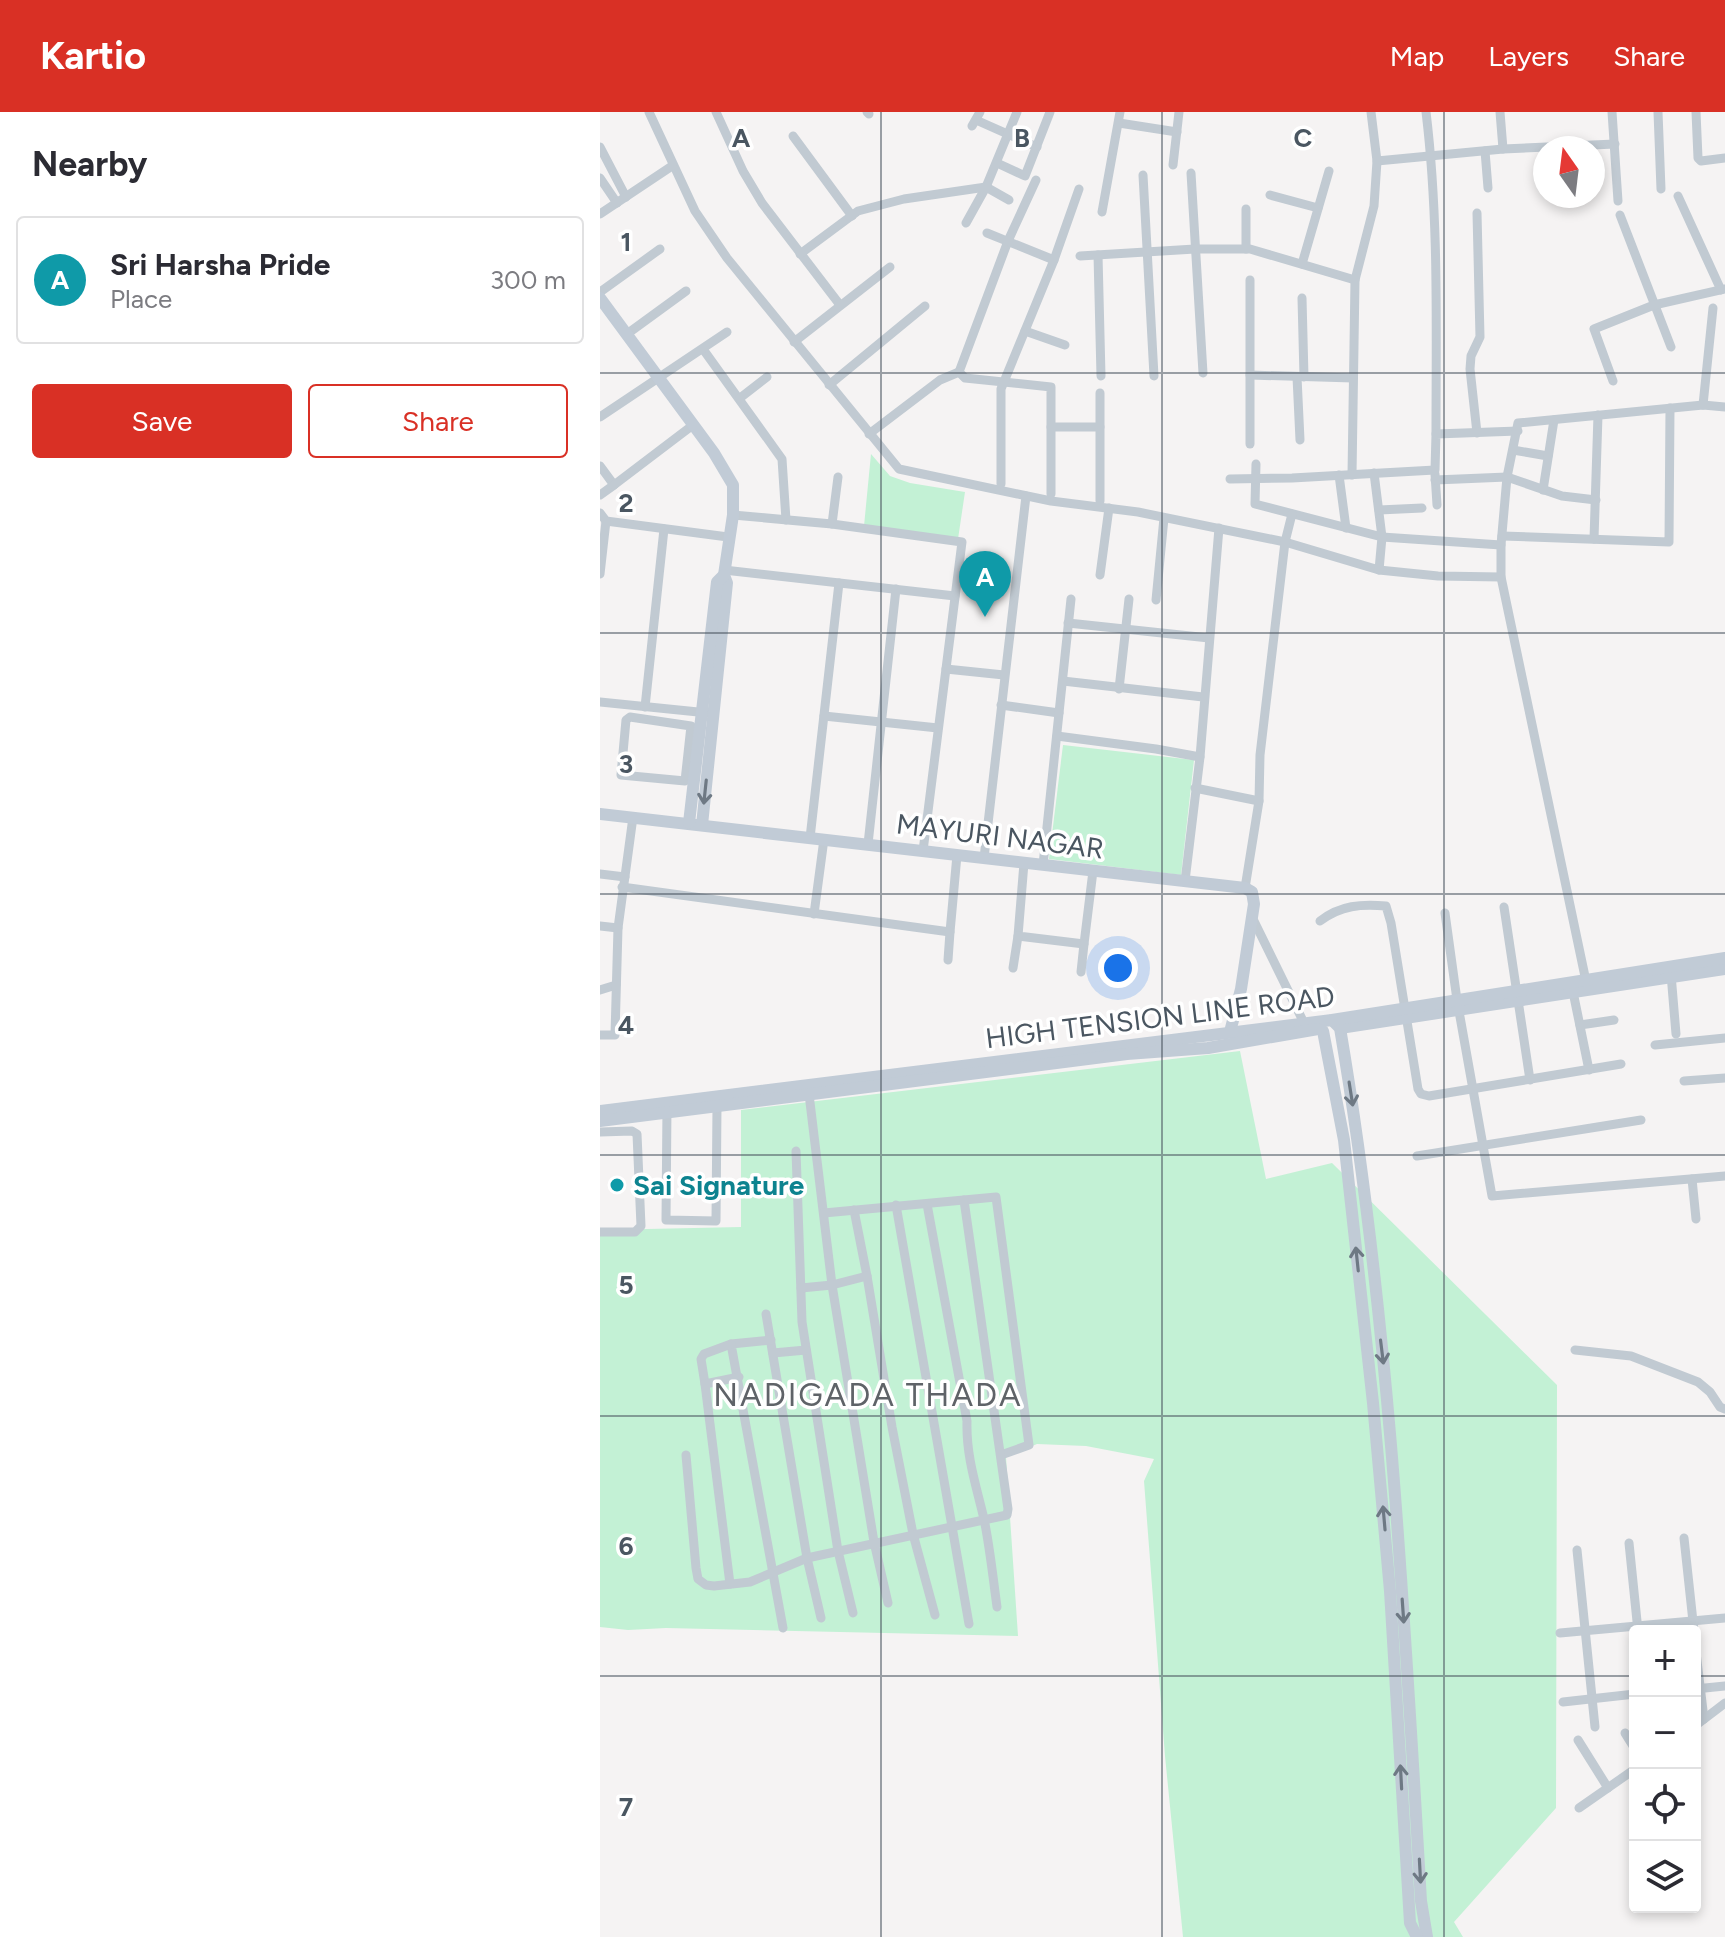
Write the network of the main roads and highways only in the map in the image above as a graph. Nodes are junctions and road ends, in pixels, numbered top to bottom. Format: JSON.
{"nodes":[{"id":1,"x":600,"y":295,"type":"edge"},
{"id":2,"x":600,"y":814,"type":"edge"},
{"id":3,"x":695,"y":824,"type":"junction"},
{"id":4,"x":1725,"y":958,"type":"edge"},
{"id":5,"x":1725,"y":969,"type":"edge"},
{"id":6,"x":1671,"y":972,"type":"junction"},
{"id":7,"x":1336,"y":1024,"type":"junction"},
{"id":8,"x":1230,"y":1039,"type":"junction"},
{"id":9,"x":1008,"y":1064,"type":"junction"},
{"id":10,"x":667,"y":1107,"type":"junction"},
{"id":11,"x":600,"y":1111,"type":"edge"},
{"id":12,"x":600,"y":1121,"type":"edge"},
{"id":13,"x":1388,"y":1401,"type":"junction"},
{"id":14,"x":1373,"y":1403,"type":"junction"},
{"id":15,"x":1417,"y":1937,"type":"edge"},
{"id":16,"x":1427,"y":1937,"type":"edge"}],
"edges":[{"from":1,"to":3,"type":"main road"},
{"from":2,"to":3,"type":"main road","name":"MAYURI NAGAR"},
{"from":3,"to":8,"type":"main road","name":"MAYURI NAGAR"},
{"from":4,"to":6,"type":"main road"},
{"from":5,"to":6,"type":"main road"},
{"from":6,"to":7,"type":"main road","name":"HIGH TENSION LINE ROAD"},
{"from":7,"to":8,"type":"main road","name":"HIGH TENSION LINE ROAD"},
{"from":7,"to":13,"type":"main road","one_way":true},
{"from":8,"to":9,"type":"main road","name":"HIGH TENSION LINE ROAD"},
{"from":14,"to":8,"type":"main road","one_way":true},
{"from":9,"to":10,"type":"main road","name":"HIGH TENSION LINE ROAD"},
{"from":9,"to":10,"type":"main road","name":"HIGH TENSION LINE ROAD"},
{"from":10,"to":11,"type":"main road","name":"HIGH TENSION LINE ROAD"},
{"from":10,"to":12,"type":"main road","name":"HIGH TENSION LINE ROAD"},
{"from":13,"to":14,"type":"main road"},
{"from":13,"to":16,"type":"main road","one_way":true},
{"from":15,"to":14,"type":"main road","one_way":true}]}
